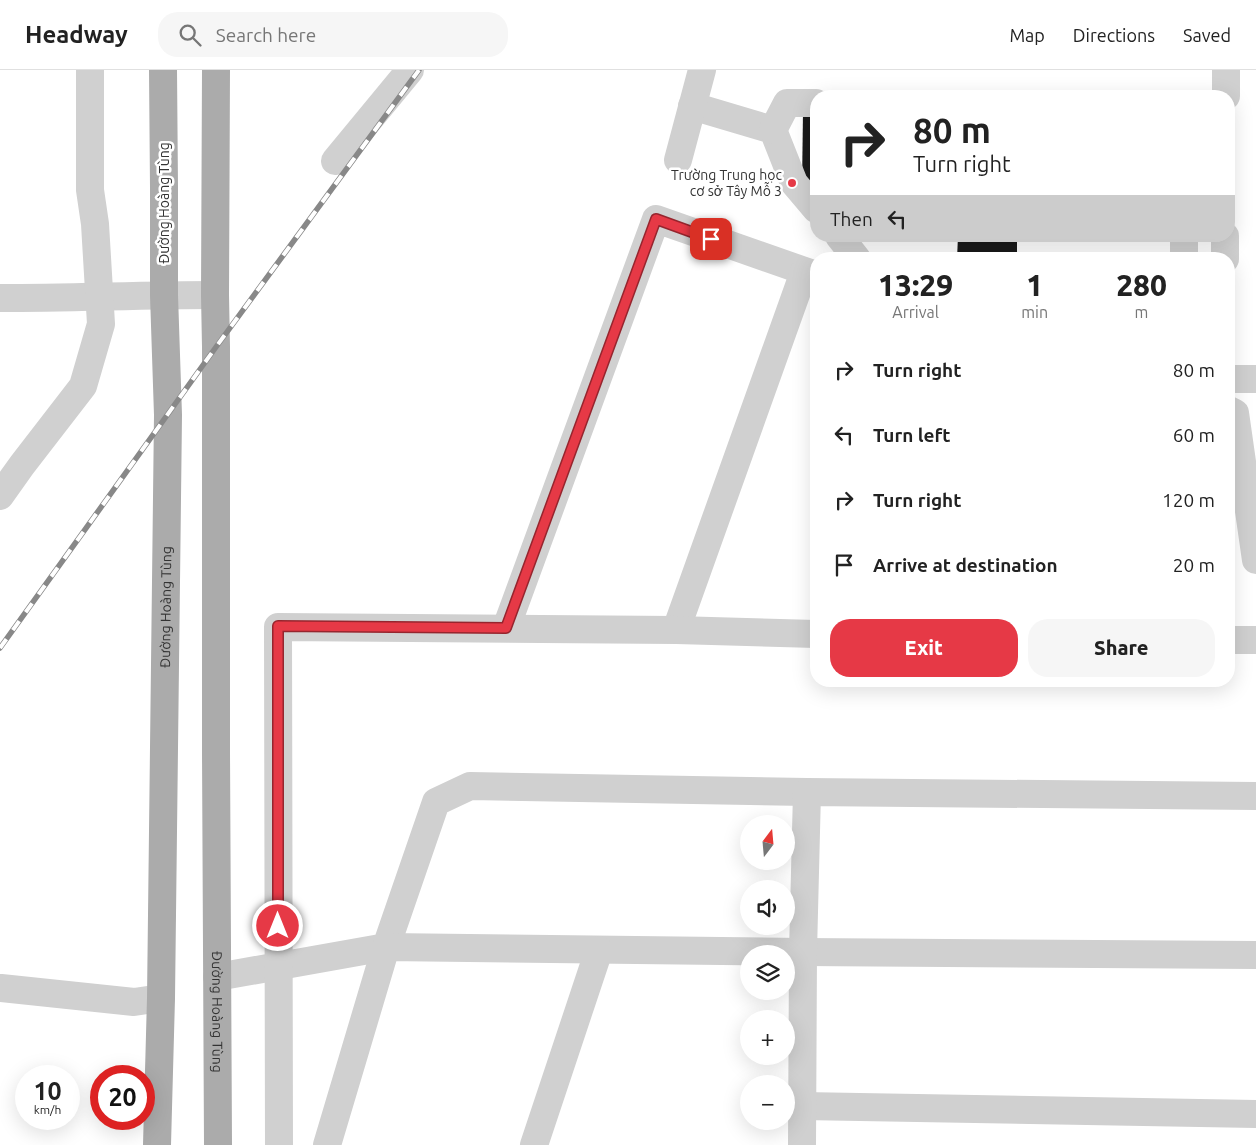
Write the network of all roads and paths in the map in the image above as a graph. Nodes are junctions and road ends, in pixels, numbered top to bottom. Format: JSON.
{"nodes":[{"id":1,"x":90,"y":70,"type":"edge"},
{"id":2,"x":163,"y":70,"type":"edge"},
{"id":3,"x":216,"y":70,"type":"edge"},
{"id":4,"x":410,"y":70,"type":"edge"},
{"id":5,"x":1226,"y":70,"type":"edge"},
{"id":6,"x":694,"y":85,"type":"edge"},
{"id":7,"x":1226,"y":90,"type":"edge"},
{"id":8,"x":810,"y":103,"type":"edge"},
{"id":9,"x":773,"y":130,"type":"junction"},
{"id":10,"x":678,"y":160,"type":"dead end"},
{"id":11,"x":335,"y":161,"type":"dead end"},
{"id":12,"x":810,"y":202,"type":"edge"},
{"id":13,"x":844,"y":242,"type":"edge"},
{"id":14,"x":852,"y":252,"type":"edge"},
{"id":15,"x":810,"y":274,"type":"edge"},
{"id":16,"x":164,"y":295,"type":"junction"},
{"id":17,"x":215,"y":295,"type":"junction"},
{"id":18,"x":100,"y":296,"type":"junction"},
{"id":19,"x":0,"y":298,"type":"edge"},
{"id":20,"x":1235,"y":379,"type":"edge"},
{"id":21,"x":1256,"y":379,"type":"edge"},
{"id":22,"x":1235,"y":412,"type":"edge"},
{"id":23,"x":11,"y":464,"type":"edge"},
{"id":24,"x":0,"y":496,"type":"edge"},
{"id":25,"x":1256,"y":560,"type":"edge"},
{"id":26,"x":506,"y":628,"type":"junction"},
{"id":27,"x":676,"y":630,"type":"junction"},
{"id":28,"x":810,"y":634,"type":"edge"},
{"id":29,"x":1235,"y":640,"type":"edge"},
{"id":30,"x":1256,"y":640,"type":"edge"},
{"id":31,"x":807,"y":792,"type":"junction"},
{"id":32,"x":1256,"y":796,"type":"edge"},
{"id":33,"x":386,"y":947,"type":"junction"},
{"id":34,"x":599,"y":950,"type":"junction"},
{"id":35,"x":803,"y":952,"type":"junction"},
{"id":36,"x":1256,"y":955,"type":"edge"},
{"id":37,"x":278,"y":966,"type":"junction"},
{"id":38,"x":217,"y":977,"type":"junction"},
{"id":39,"x":0,"y":988,"type":"edge"},
{"id":40,"x":161,"y":998,"type":"junction"},
{"id":41,"x":802,"y":1106,"type":"junction"},
{"id":42,"x":1256,"y":1114,"type":"edge"},
{"id":43,"x":158,"y":1145,"type":"edge"},
{"id":44,"x":218,"y":1145,"type":"edge"},
{"id":45,"x":280,"y":1145,"type":"edge"},
{"id":46,"x":327,"y":1145,"type":"edge"},
{"id":47,"x":534,"y":1145,"type":"edge"},
{"id":48,"x":802,"y":1145,"type":"edge"}],
"edges":[{"from":1,"to":18,"type":"street"},
{"from":2,"to":16,"type":"main road","name":"Đường Hoàng Tùng"},
{"from":3,"to":17,"type":"main road","name":"Đường Hoàng Tùng"},
{"from":4,"to":11,"type":"street"},
{"from":5,"to":7,"type":"street"},
{"from":6,"to":9,"type":"street"},
{"from":6,"to":10,"type":"street"},
{"from":8,"to":9,"type":"street"},
{"from":9,"to":12,"type":"street"},
{"from":13,"to":14,"type":"street"},
{"from":15,"to":26,"type":"street"},
{"from":15,"to":27,"type":"street"},
{"from":16,"to":17,"type":"street"},
{"from":16,"to":18,"type":"street"},
{"from":16,"to":40,"type":"main road","name":"Đường Hoàng Tùng"},
{"from":17,"to":38,"type":"main road","name":"Đường Hoàng Tùng"},
{"from":18,"to":19,"type":"street"},
{"from":18,"to":23,"type":"street"},
{"from":20,"to":21,"type":"street"},
{"from":22,"to":25,"type":"street"},
{"from":23,"to":24,"type":"street"},
{"from":26,"to":27,"type":"street"},
{"from":26,"to":37,"type":"street"},
{"from":27,"to":28,"type":"street"},
{"from":29,"to":30,"type":"street"},
{"from":31,"to":32,"type":"street"},
{"from":31,"to":33,"type":"street"},
{"from":31,"to":35,"type":"street"},
{"from":33,"to":34,"type":"street"},
{"from":33,"to":37,"type":"street"},
{"from":33,"to":46,"type":"street"},
{"from":34,"to":35,"type":"street"},
{"from":34,"to":47,"type":"street"},
{"from":35,"to":36,"type":"street"},
{"from":35,"to":41,"type":"street"},
{"from":37,"to":38,"type":"street"},
{"from":37,"to":45,"type":"street"},
{"from":38,"to":44,"type":"main road","name":"Đường Hoàng Tùng"},
{"from":39,"to":40,"type":"street"},
{"from":40,"to":43,"type":"main road","name":"Đường Hoàng Tùng"},
{"from":41,"to":42,"type":"street"},
{"from":41,"to":48,"type":"street"}]}
